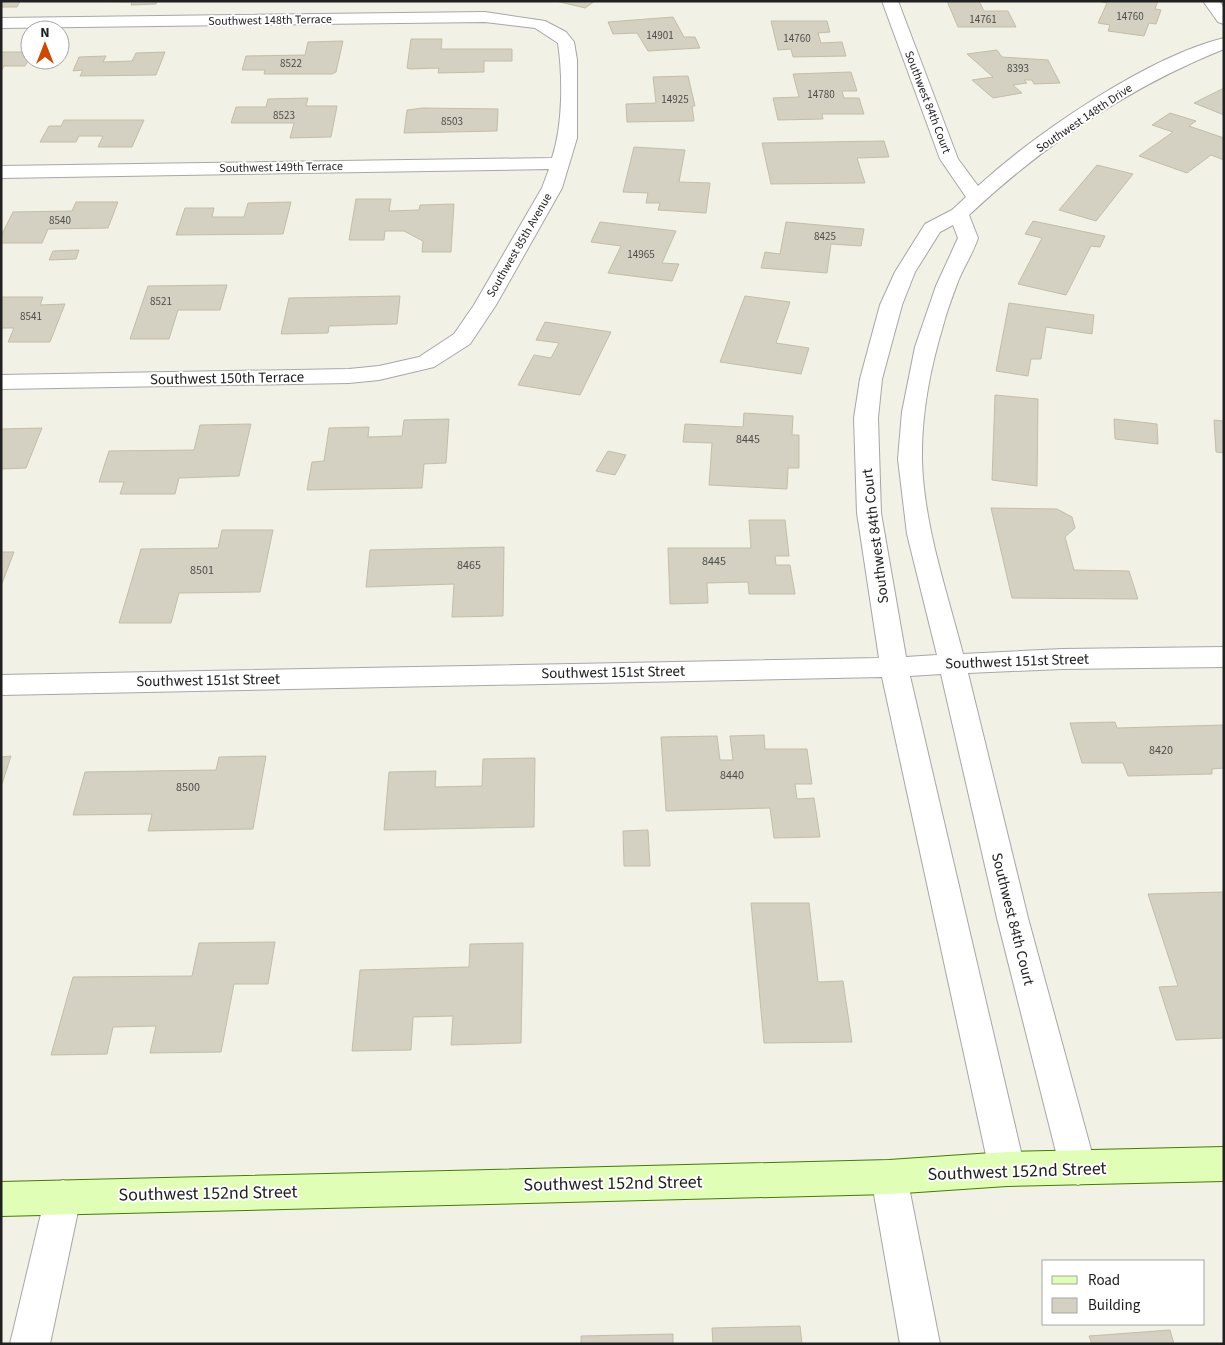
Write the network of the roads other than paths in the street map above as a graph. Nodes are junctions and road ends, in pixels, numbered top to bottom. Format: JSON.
{"nodes":[{"id":1,"x":890,"y":1,"type":"edge"},
{"id":2,"x":1211,"y":1,"type":"edge"},
{"id":3,"x":1224,"y":18,"type":"edge"},
{"id":4,"x":1,"y":23,"type":"edge"},
{"id":5,"x":539,"y":24,"type":"joint"},
{"id":6,"x":1224,"y":43,"type":"edge"},
{"id":7,"x":561,"y":163,"type":"junction"},
{"id":8,"x":1,"y":172,"type":"edge"},
{"id":9,"x":967,"y":206,"type":"junction"},
{"id":10,"x":448,"y":350,"type":"joint"},
{"id":11,"x":1,"y":382,"type":"edge"},
{"id":12,"x":1224,"y":657,"type":"edge"},
{"id":13,"x":952,"y":663,"type":"junction"},
{"id":14,"x":894,"y":667,"type":"junction"},
{"id":15,"x":1,"y":685,"type":"edge"},
{"id":16,"x":1224,"y":1164,"type":"edge"},
{"id":17,"x":1078,"y":1168,"type":"junction"},
{"id":18,"x":1007,"y":1169,"type":"junction"},
{"id":19,"x":889,"y":1177,"type":"junction"},
{"id":20,"x":63,"y":1197,"type":"junction"},
{"id":21,"x":1,"y":1199,"type":"edge"},
{"id":22,"x":30,"y":1344,"type":"edge"},
{"id":23,"x":920,"y":1344,"type":"edge"}],
"edges":[{"from":1,"to":9,"type":"street","name":"Southwest 84th Court"},
{"from":2,"to":3,"type":"street"},
{"from":4,"to":5,"type":"street","name":"Southwest 148th Terrace"},
{"from":5,"to":7,"type":"street","name":"Southwest 85th Avenue"},
{"from":6,"to":9,"type":"street","name":"Southwest 148th Drive"},
{"from":7,"to":8,"type":"street","name":"Southwest 149th Terrace"},
{"from":7,"to":10,"type":"street","name":"Southwest 85th Avenue"},
{"from":9,"to":13,"type":"street","name":"Southwest 84th Court"},
{"from":9,"to":14,"type":"street","name":"Southwest 84th Court"},
{"from":10,"to":11,"type":"street","name":"Southwest 150th Terrace"},
{"from":12,"to":13,"type":"street","name":"Southwest 151st Street"},
{"from":13,"to":14,"type":"street","name":"Southwest 151st Street"},
{"from":13,"to":17,"type":"street","name":"Southwest 84th Court"},
{"from":14,"to":15,"type":"street","name":"Southwest 151st Street"},
{"from":14,"to":18,"type":"street","name":"Southwest 84th Court"},
{"from":16,"to":17,"type":"main road","name":"Southwest 152nd Street"},
{"from":17,"to":18,"type":"main road","name":"Southwest 152nd Street"},
{"from":18,"to":19,"type":"main road","name":"Southwest 152nd Street"},
{"from":19,"to":20,"type":"main road","name":"Southwest 152nd Street"},
{"from":19,"to":23,"type":"street"},
{"from":20,"to":21,"type":"main road","name":"Southwest 152nd Street"},
{"from":20,"to":22,"type":"street"}]}
